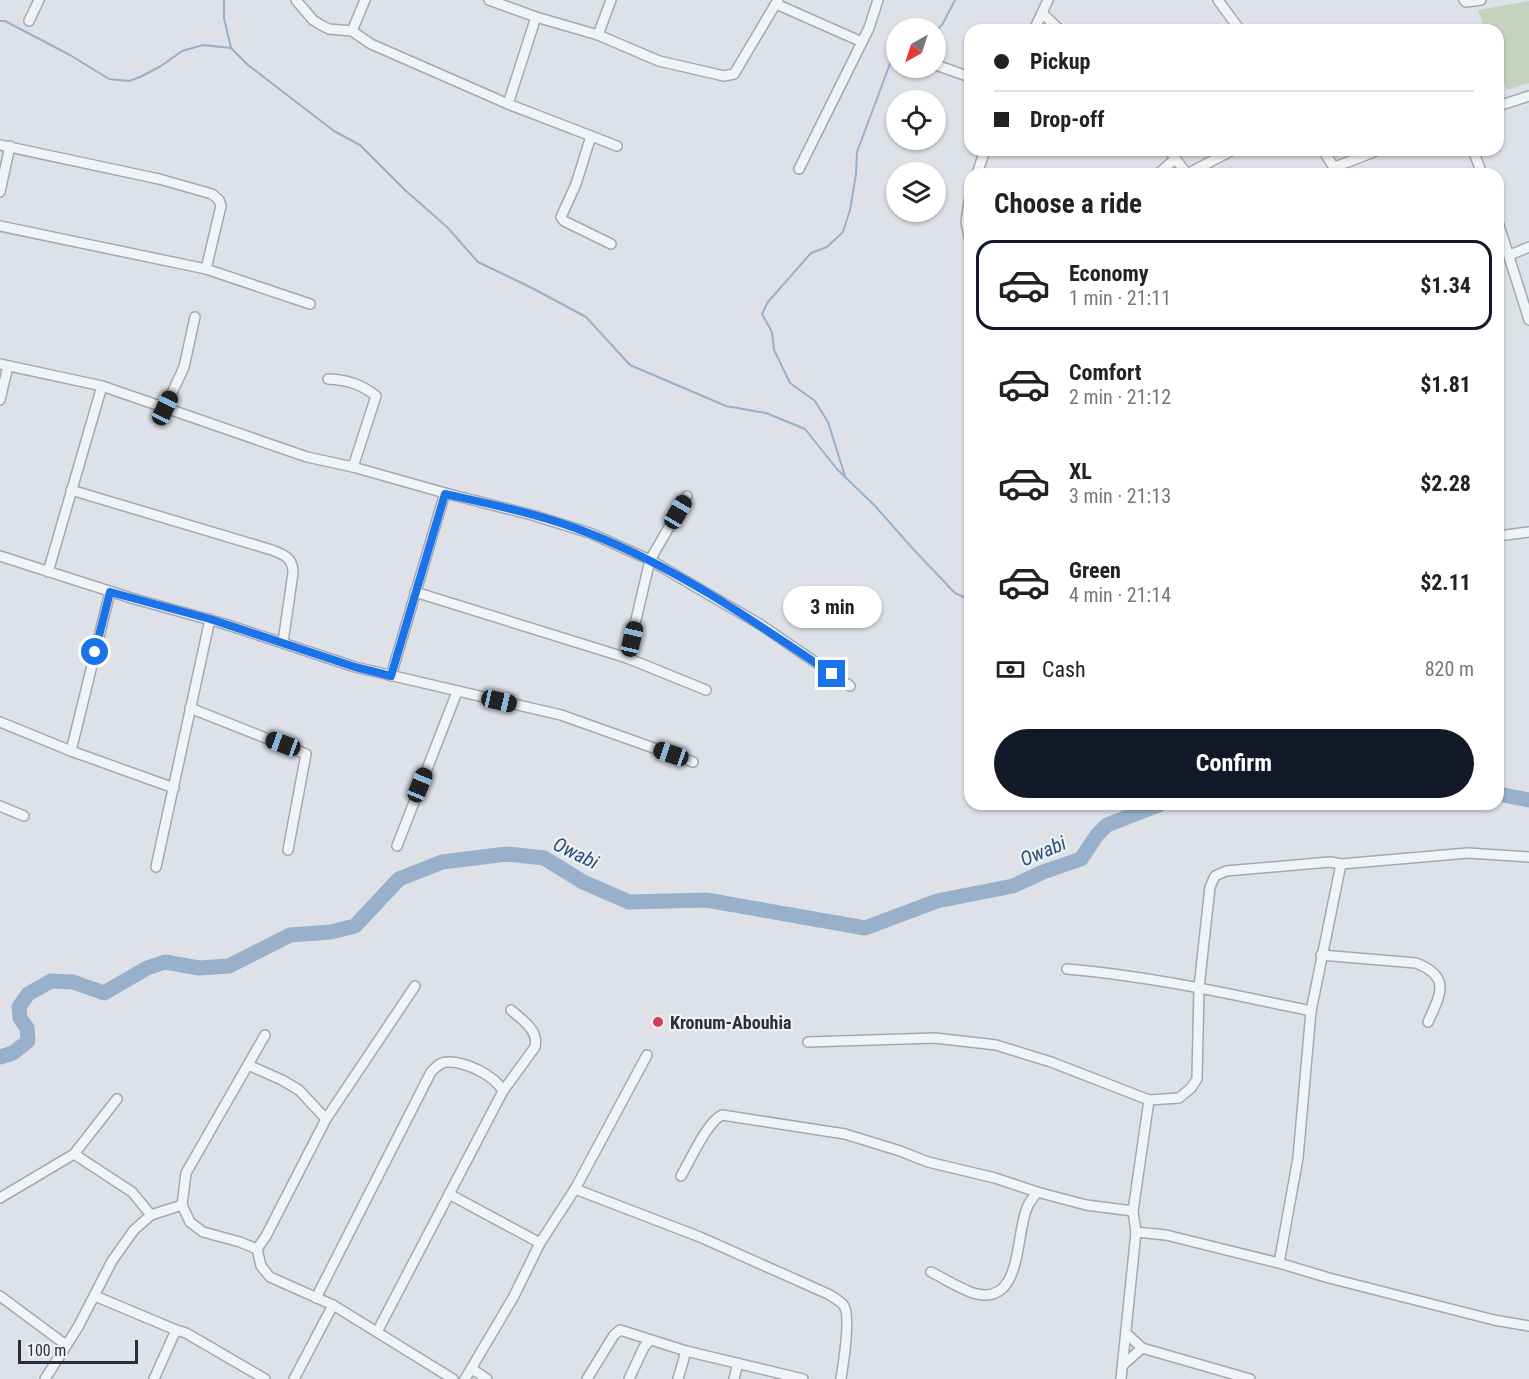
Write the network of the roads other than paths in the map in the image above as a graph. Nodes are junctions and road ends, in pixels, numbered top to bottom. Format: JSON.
{"nodes":[{"id":1,"x":39,"y":0,"type":"edge"},
{"id":2,"x":296,"y":0,"type":"edge"},
{"id":3,"x":365,"y":0,"type":"edge"},
{"id":4,"x":489,"y":0,"type":"edge"},
{"id":5,"x":611,"y":0,"type":"edge"},
{"id":6,"x":878,"y":0,"type":"edge"},
{"id":7,"x":1048,"y":0,"type":"edge"},
{"id":8,"x":1218,"y":0,"type":"edge"},
{"id":9,"x":1464,"y":0,"type":"edge"},
{"id":10,"x":1481,"y":0,"type":"edge"},
{"id":11,"x":777,"y":2,"type":"edge"},
{"id":12,"x":516,"y":4,"type":"edge"},
{"id":13,"x":1042,"y":13,"type":"junction"},
{"id":14,"x":536,"y":16,"type":"junction"},
{"id":15,"x":29,"y":21,"type":"dead end"},
{"id":16,"x":1037,"y":24,"type":"edge"},
{"id":17,"x":1054,"y":24,"type":"edge"},
{"id":18,"x":1236,"y":24,"type":"edge"},
{"id":19,"x":352,"y":31,"type":"junction"},
{"id":20,"x":598,"y":35,"type":"junction"},
{"id":21,"x":862,"y":42,"type":"junction"},
{"id":22,"x":946,"y":69,"type":"edge"},
{"id":23,"x":964,"y":75,"type":"edge"},
{"id":24,"x":1529,"y":96,"type":"edge"},
{"id":25,"x":508,"y":104,"type":"junction"},
{"id":26,"x":1504,"y":104,"type":"edge"},
{"id":27,"x":591,"y":135,"type":"junction"},
{"id":28,"x":5,"y":145,"type":"edge"},
{"id":29,"x":617,"y":146,"type":"dead end"},
{"id":30,"x":1173,"y":156,"type":"edge"},
{"id":31,"x":1222,"y":156,"type":"edge"},
{"id":32,"x":1366,"y":156,"type":"edge"},
{"id":33,"x":1175,"y":159,"type":"junction"},
{"id":34,"x":1165,"y":168,"type":"edge"},
{"id":35,"x":1182,"y":168,"type":"edge"},
{"id":36,"x":1198,"y":168,"type":"edge"},
{"id":37,"x":1340,"y":168,"type":"edge"},
{"id":38,"x":799,"y":169,"type":"dead end"},
{"id":39,"x":0,"y":192,"type":"edge"},
{"id":40,"x":0,"y":226,"type":"edge"},
{"id":41,"x":1504,"y":238,"type":"edge"},
{"id":42,"x":611,"y":244,"type":"dead end"},
{"id":43,"x":1529,"y":247,"type":"edge"},
{"id":44,"x":1510,"y":255,"type":"junction"},
{"id":45,"x":206,"y":269,"type":"junction"},
{"id":46,"x":310,"y":304,"type":"dead end"},
{"id":47,"x":195,"y":317,"type":"dead end"},
{"id":48,"x":1529,"y":320,"type":"edge"},
{"id":49,"x":4,"y":365,"type":"edge"},
{"id":50,"x":328,"y":379,"type":"dead end"},
{"id":51,"x":102,"y":386,"type":"junction"},
{"id":52,"x":0,"y":400,"type":"edge"},
{"id":53,"x":165,"y":408,"type":"junction"},
{"id":54,"x":353,"y":467,"type":"junction"},
{"id":55,"x":71,"y":490,"type":"junction"},
{"id":56,"x":445,"y":494,"type":"junction"},
{"id":57,"x":687,"y":496,"type":"dead end"},
{"id":58,"x":1529,"y":532,"type":"edge"},
{"id":59,"x":1504,"y":535,"type":"edge"},
{"id":60,"x":0,"y":556,"type":"edge"},
{"id":61,"x":650,"y":560,"type":"junction"},
{"id":62,"x":48,"y":572,"type":"junction"},
{"id":63,"x":110,"y":592,"type":"junction"},
{"id":64,"x":415,"y":592,"type":"junction"},
{"id":65,"x":210,"y":619,"type":"junction"},
{"id":66,"x":283,"y":642,"type":"junction"},
{"id":67,"x":627,"y":658,"type":"junction"},
{"id":68,"x":391,"y":676,"type":"junction"},
{"id":69,"x":850,"y":686,"type":"dead end"},
{"id":70,"x":706,"y":690,"type":"dead end"},
{"id":71,"x":457,"y":692,"type":"junction"},
{"id":72,"x":190,"y":708,"type":"junction"},
{"id":73,"x":0,"y":722,"type":"edge"},
{"id":74,"x":71,"y":751,"type":"junction"},
{"id":75,"x":693,"y":762,"type":"dead end"},
{"id":76,"x":174,"y":788,"type":"junction"},
{"id":77,"x":0,"y":806,"type":"edge"},
{"id":78,"x":24,"y":816,"type":"dead end"},
{"id":79,"x":397,"y":846,"type":"dead end"},
{"id":80,"x":288,"y":850,"type":"dead end"},
{"id":81,"x":1529,"y":857,"type":"edge"},
{"id":82,"x":1341,"y":864,"type":"junction"},
{"id":83,"x":156,"y":867,"type":"dead end"},
{"id":84,"x":1321,"y":955,"type":"junction"},
{"id":85,"x":1067,"y":969,"type":"dead end"},
{"id":86,"x":415,"y":986,"type":"dead end"},
{"id":87,"x":1200,"y":987,"type":"junction"},
{"id":88,"x":511,"y":1010,"type":"dead end"},
{"id":89,"x":1311,"y":1011,"type":"junction"},
{"id":90,"x":1428,"y":1022,"type":"dead end"},
{"id":91,"x":265,"y":1035,"type":"dead end"},
{"id":92,"x":808,"y":1042,"type":"dead end"},
{"id":93,"x":647,"y":1055,"type":"dead end"},
{"id":94,"x":248,"y":1065,"type":"junction"},
{"id":95,"x":503,"y":1091,"type":"junction"},
{"id":96,"x":117,"y":1099,"type":"dead end"},
{"id":97,"x":1149,"y":1100,"type":"junction"},
{"id":98,"x":326,"y":1119,"type":"junction"},
{"id":99,"x":74,"y":1154,"type":"junction"},
{"id":100,"x":681,"y":1176,"type":"dead end"},
{"id":101,"x":575,"y":1189,"type":"junction"},
{"id":102,"x":1037,"y":1192,"type":"junction"},
{"id":103,"x":449,"y":1194,"type":"junction"},
{"id":104,"x":0,"y":1198,"type":"edge"},
{"id":105,"x":182,"y":1205,"type":"junction"},
{"id":106,"x":1133,"y":1211,"type":"junction"},
{"id":107,"x":151,"y":1215,"type":"junction"},
{"id":108,"x":1136,"y":1232,"type":"junction"},
{"id":109,"x":540,"y":1243,"type":"junction"},
{"id":110,"x":257,"y":1249,"type":"junction"},
{"id":111,"x":1279,"y":1263,"type":"junction"},
{"id":112,"x":932,"y":1272,"type":"dead end"},
{"id":113,"x":0,"y":1296,"type":"edge"},
{"id":114,"x":95,"y":1296,"type":"junction"},
{"id":115,"x":316,"y":1298,"type":"junction"},
{"id":116,"x":333,"y":1305,"type":"junction"},
{"id":117,"x":1529,"y":1326,"type":"edge"},
{"id":118,"x":176,"y":1330,"type":"junction"},
{"id":119,"x":377,"y":1332,"type":"junction"},
{"id":120,"x":1127,"y":1334,"type":"junction"},
{"id":121,"x":650,"y":1340,"type":"junction"},
{"id":122,"x":66,"y":1345,"type":"junction"},
{"id":123,"x":1142,"y":1348,"type":"junction"},
{"id":124,"x":686,"y":1352,"type":"junction"},
{"id":125,"x":738,"y":1363,"type":"junction"},
{"id":126,"x":1123,"y":1365,"type":"junction"},
{"id":127,"x":472,"y":1369,"type":"junction"},
{"id":128,"x":783,"y":1377,"type":"edge"},
{"id":129,"x":1236,"y":1377,"type":"edge"},
{"id":130,"x":45,"y":1379,"type":"edge"},
{"id":131,"x":154,"y":1379,"type":"edge"},
{"id":132,"x":265,"y":1379,"type":"edge"},
{"id":133,"x":294,"y":1379,"type":"edge"},
{"id":134,"x":453,"y":1379,"type":"edge"},
{"id":135,"x":465,"y":1379,"type":"edge"},
{"id":136,"x":487,"y":1379,"type":"edge"},
{"id":137,"x":587,"y":1379,"type":"edge"},
{"id":138,"x":629,"y":1379,"type":"edge"},
{"id":139,"x":678,"y":1379,"type":"edge"},
{"id":140,"x":735,"y":1379,"type":"edge"},
{"id":141,"x":803,"y":1379,"type":"edge"},
{"id":142,"x":842,"y":1379,"type":"edge"},
{"id":143,"x":1121,"y":1379,"type":"edge"},
{"id":144,"x":1250,"y":1379,"type":"edge"}],
"edges":[{"from":1,"to":15,"type":"street"},
{"from":2,"to":19,"type":"street"},
{"from":3,"to":19,"type":"street"},
{"from":4,"to":12,"type":"street"},
{"from":5,"to":20,"type":"street"},
{"from":6,"to":21,"type":"street"},
{"from":7,"to":13,"type":"street"},
{"from":8,"to":18,"type":"street"},
{"from":9,"to":10,"type":"street"},
{"from":11,"to":20,"type":"street"},
{"from":11,"to":21,"type":"street"},
{"from":12,"to":14,"type":"street"},
{"from":13,"to":16,"type":"street"},
{"from":13,"to":17,"type":"street"},
{"from":14,"to":20,"type":"street"},
{"from":14,"to":25,"type":"street"},
{"from":19,"to":25,"type":"street"},
{"from":21,"to":38,"type":"street"},
{"from":22,"to":23,"type":"street"},
{"from":24,"to":26,"type":"street"},
{"from":25,"to":27,"type":"street"},
{"from":27,"to":29,"type":"street"},
{"from":27,"to":42,"type":"street"},
{"from":28,"to":39,"type":"street"},
{"from":28,"to":45,"type":"street"},
{"from":30,"to":33,"type":"street"},
{"from":31,"to":36,"type":"street"},
{"from":32,"to":37,"type":"street"},
{"from":33,"to":34,"type":"street"},
{"from":33,"to":35,"type":"street"},
{"from":40,"to":45,"type":"street"},
{"from":41,"to":44,"type":"street"},
{"from":43,"to":44,"type":"street"},
{"from":44,"to":48,"type":"street"},
{"from":45,"to":46,"type":"street"},
{"from":47,"to":53,"type":"street"},
{"from":49,"to":51,"type":"street"},
{"from":49,"to":52,"type":"street"},
{"from":50,"to":54,"type":"street"},
{"from":51,"to":53,"type":"street"},
{"from":51,"to":55,"type":"street"},
{"from":53,"to":54,"type":"street"},
{"from":54,"to":56,"type":"street"},
{"from":55,"to":62,"type":"street"},
{"from":55,"to":66,"type":"street"},
{"from":56,"to":61,"type":"street"},
{"from":56,"to":64,"type":"street"},
{"from":57,"to":61,"type":"street"},
{"from":58,"to":59,"type":"street"},
{"from":60,"to":62,"type":"street"},
{"from":61,"to":67,"type":"street"},
{"from":61,"to":69,"type":"street"},
{"from":62,"to":63,"type":"street"},
{"from":63,"to":65,"type":"street"},
{"from":63,"to":74,"type":"street"},
{"from":64,"to":67,"type":"street"},
{"from":64,"to":68,"type":"street"},
{"from":65,"to":66,"type":"street"},
{"from":65,"to":72,"type":"street"},
{"from":66,"to":68,"type":"street"},
{"from":67,"to":70,"type":"street"},
{"from":68,"to":71,"type":"street"},
{"from":71,"to":75,"type":"street"},
{"from":71,"to":79,"type":"street"},
{"from":72,"to":76,"type":"street"},
{"from":72,"to":80,"type":"street"},
{"from":73,"to":74,"type":"street"},
{"from":74,"to":76,"type":"street"},
{"from":76,"to":83,"type":"street"},
{"from":77,"to":78,"type":"street"},
{"from":81,"to":82,"type":"street"},
{"from":82,"to":84,"type":"street"},
{"from":82,"to":87,"type":"street"},
{"from":84,"to":89,"type":"street"},
{"from":84,"to":90,"type":"street"},
{"from":85,"to":87,"type":"street"},
{"from":86,"to":98,"type":"street"},
{"from":87,"to":89,"type":"street"},
{"from":87,"to":97,"type":"street"},
{"from":88,"to":95,"type":"street"},
{"from":89,"to":111,"type":"street"},
{"from":91,"to":94,"type":"street"},
{"from":92,"to":97,"type":"street"},
{"from":93,"to":101,"type":"street"},
{"from":94,"to":98,"type":"street"},
{"from":94,"to":105,"type":"street"},
{"from":95,"to":103,"type":"street"},
{"from":95,"to":115,"type":"street"},
{"from":96,"to":99,"type":"street"},
{"from":97,"to":106,"type":"street"},
{"from":98,"to":110,"type":"street"},
{"from":99,"to":104,"type":"street"},
{"from":99,"to":107,"type":"street"},
{"from":100,"to":102,"type":"street"},
{"from":101,"to":109,"type":"street"},
{"from":101,"to":142,"type":"street"},
{"from":102,"to":106,"type":"street"},
{"from":102,"to":112,"type":"street"},
{"from":103,"to":109,"type":"street"},
{"from":103,"to":119,"type":"street"},
{"from":105,"to":107,"type":"street"},
{"from":105,"to":110,"type":"street"},
{"from":106,"to":108,"type":"street"},
{"from":107,"to":114,"type":"street"},
{"from":108,"to":111,"type":"street"},
{"from":108,"to":120,"type":"street"},
{"from":109,"to":127,"type":"street"},
{"from":110,"to":115,"type":"street"},
{"from":111,"to":117,"type":"street"},
{"from":113,"to":122,"type":"street"},
{"from":114,"to":118,"type":"street"},
{"from":114,"to":122,"type":"street"},
{"from":115,"to":116,"type":"street"},
{"from":116,"to":119,"type":"street"},
{"from":116,"to":133,"type":"street"},
{"from":118,"to":131,"type":"street"},
{"from":118,"to":132,"type":"street"},
{"from":119,"to":134,"type":"street"},
{"from":120,"to":123,"type":"street"},
{"from":120,"to":126,"type":"street"},
{"from":121,"to":124,"type":"street"},
{"from":121,"to":137,"type":"street"},
{"from":121,"to":138,"type":"street"},
{"from":122,"to":130,"type":"street"},
{"from":123,"to":126,"type":"street"},
{"from":123,"to":129,"type":"street"},
{"from":124,"to":125,"type":"street"},
{"from":124,"to":139,"type":"street"},
{"from":125,"to":128,"type":"street"},
{"from":125,"to":140,"type":"street"},
{"from":126,"to":143,"type":"street"},
{"from":127,"to":135,"type":"street"},
{"from":127,"to":136,"type":"street"},
{"from":128,"to":141,"type":"street"},
{"from":129,"to":144,"type":"street"}]}
